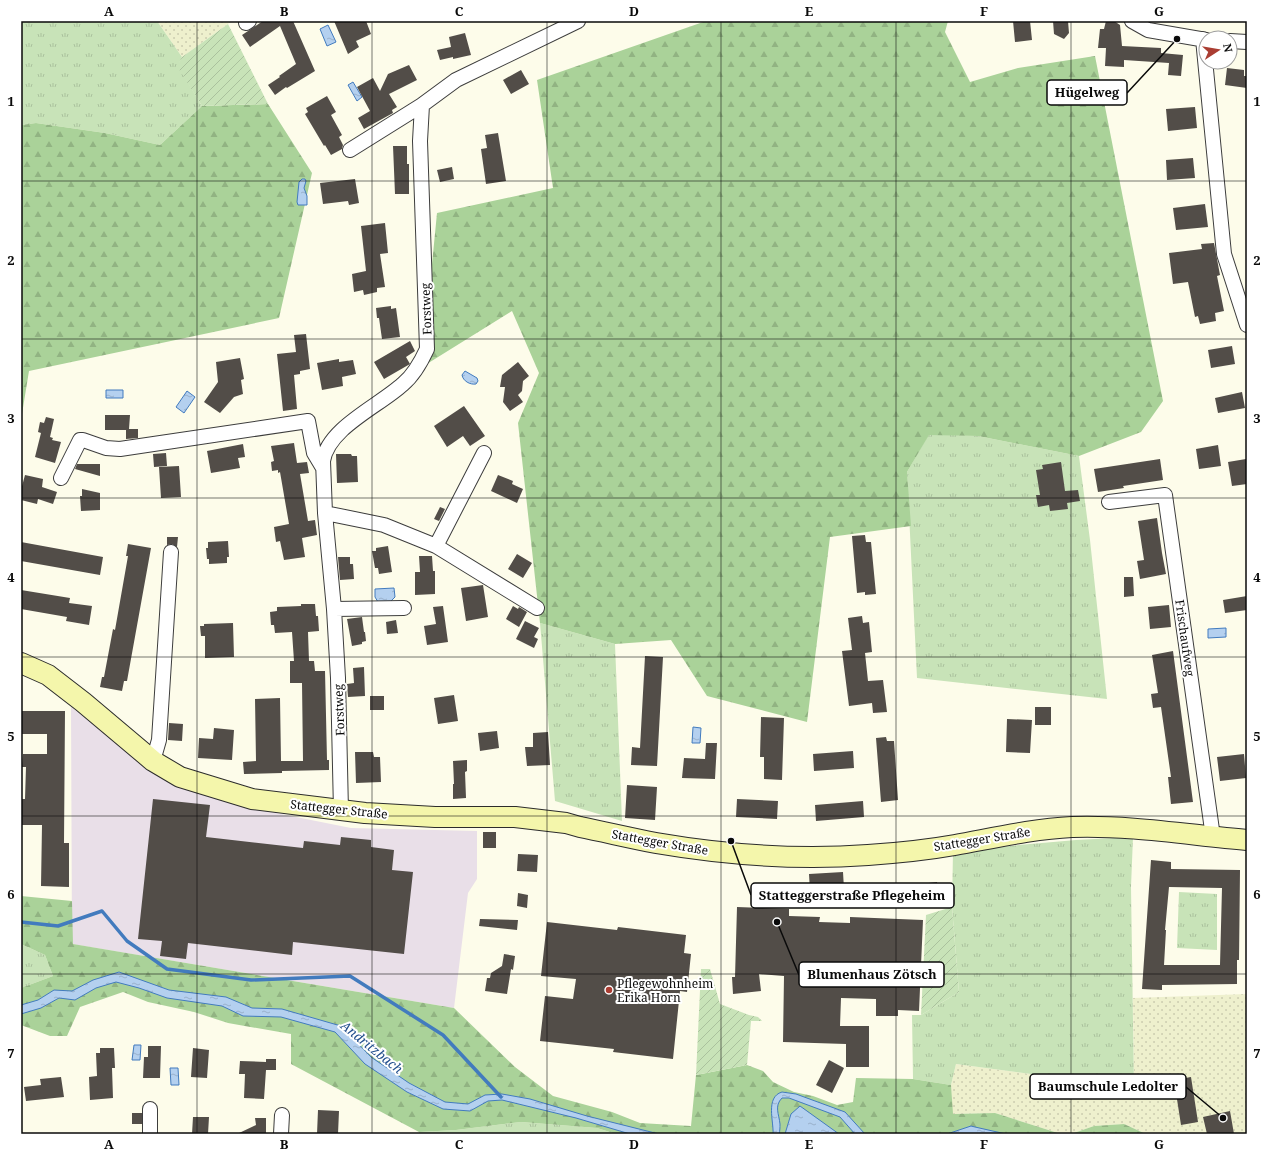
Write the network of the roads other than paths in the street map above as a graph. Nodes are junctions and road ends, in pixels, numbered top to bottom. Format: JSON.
{"nodes":[{"id":1,"x":578,"y":21,"type":"edge"},
{"id":2,"x":1132,"y":21,"type":"edge"},
{"id":3,"x":1198,"y":38,"type":"edge"},
{"id":4,"x":1207,"y":70,"type":"edge"},
{"id":5,"x":422,"y":106,"type":"junction"},
{"id":6,"x":350,"y":150,"type":"dead end"},
{"id":7,"x":1247,"y":325,"type":"edge"},
{"id":8,"x":484,"y":453,"type":"dead end"},
{"id":9,"x":323,"y":468,"type":"junction"},
{"id":10,"x":61,"y":478,"type":"dead end"},
{"id":11,"x":1109,"y":502,"type":"dead end"},
{"id":12,"x":325,"y":513,"type":"junction"},
{"id":13,"x":436,"y":546,"type":"junction"},
{"id":14,"x":171,"y":552,"type":"dead end"},
{"id":15,"x":404,"y":608,"type":"dead end"},
{"id":16,"x":537,"y":608,"type":"dead end"},
{"id":17,"x":334,"y":610,"type":"junction"},
{"id":18,"x":21,"y":663,"type":"edge"},
{"id":19,"x":153,"y":761,"type":"junction"},
{"id":20,"x":341,"y":811,"type":"junction"},
{"id":21,"x":1213,"y":837,"type":"junction"},
{"id":22,"x":1247,"y":840,"type":"edge"},
{"id":23,"x":150,"y":1109,"type":"dead end"},
{"id":24,"x":282,"y":1115,"type":"dead end"},
{"id":25,"x":150,"y":1134,"type":"edge"},
{"id":26,"x":280,"y":1134,"type":"edge"}],
"edges":[{"from":1,"to":5,"type":"street"},
{"from":2,"to":3,"type":"street"},
{"from":4,"to":7,"type":"street"},
{"from":5,"to":6,"type":"street"},
{"from":5,"to":9,"type":"street","name":"Forstweg"},
{"from":8,"to":13,"type":"street"},
{"from":9,"to":10,"type":"street","name":"Forstweg"},
{"from":9,"to":12,"type":"street","name":"Forstweg"},
{"from":11,"to":21,"type":"street","name":"Frischaufweg"},
{"from":12,"to":13,"type":"street"},
{"from":12,"to":17,"type":"street","name":"Forstweg"},
{"from":13,"to":16,"type":"street"},
{"from":14,"to":19,"type":"street"},
{"from":15,"to":17,"type":"street"},
{"from":17,"to":20,"type":"street","name":"Forstweg"},
{"from":18,"to":19,"type":"main road","name":"Stattegger Straße"},
{"from":19,"to":20,"type":"main road","name":"Stattegger Straße"},
{"from":20,"to":21,"type":"main road","name":"Stattegger Straße"},
{"from":21,"to":22,"type":"main road","name":"Stattegger Straße"},
{"from":23,"to":25,"type":"street"},
{"from":24,"to":26,"type":"street"}]}
